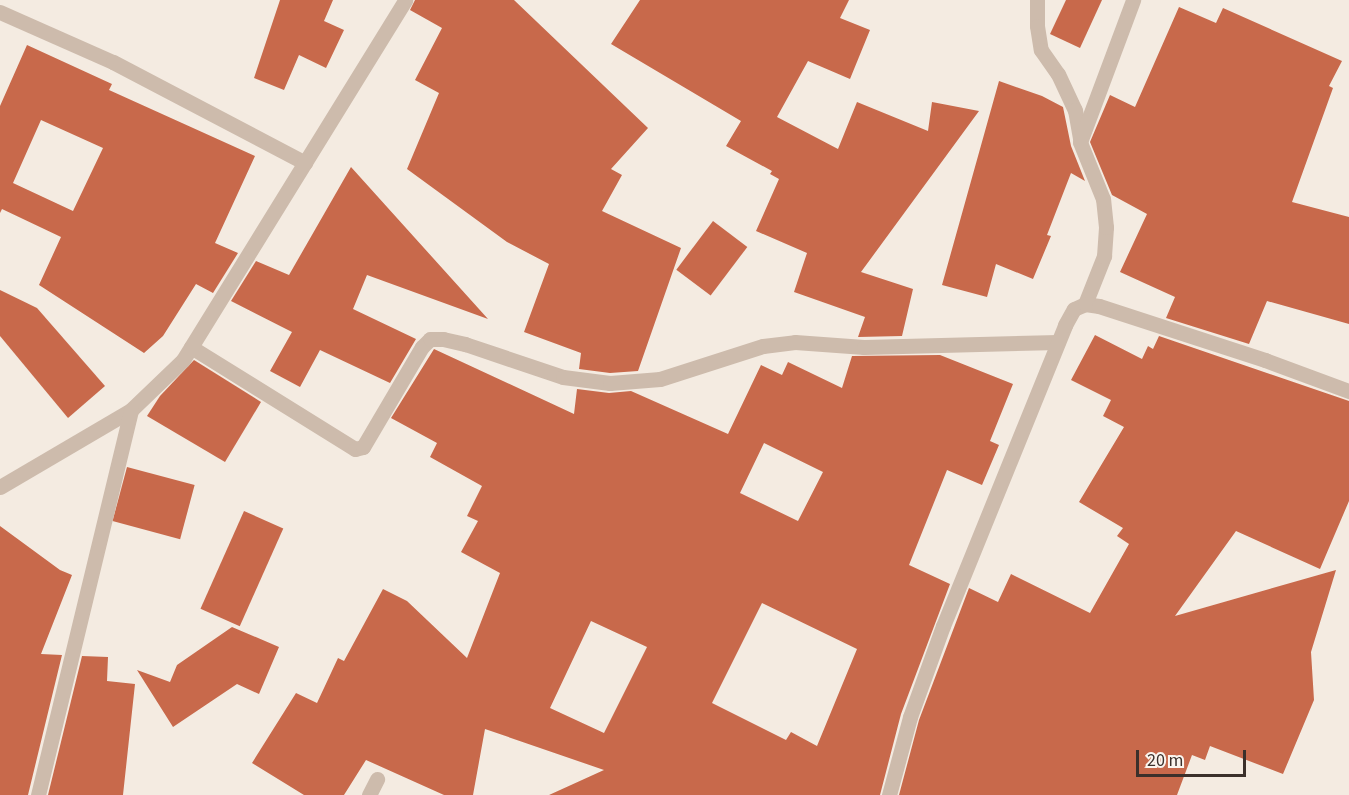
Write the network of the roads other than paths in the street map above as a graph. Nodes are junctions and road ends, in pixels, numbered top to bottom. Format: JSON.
{"nodes":[{"id":1,"x":405,"y":0,"type":"edge"},
{"id":2,"x":1037,"y":0,"type":"edge"},
{"id":3,"x":1133,"y":0,"type":"edge"},
{"id":4,"x":0,"y":12,"type":"edge"},
{"id":5,"x":1080,"y":142,"type":"junction"},
{"id":6,"x":305,"y":163,"type":"junction"},
{"id":7,"x":1085,"y":304,"type":"junction"},
{"id":8,"x":1058,"y":342,"type":"junction"},
{"id":9,"x":192,"y":347,"type":"junction"},
{"id":10,"x":1349,"y":391,"type":"edge"},
{"id":11,"x":131,"y":410,"type":"junction"},
{"id":12,"x":0,"y":487,"type":"edge"},
{"id":13,"x":377,"y":779,"type":"dead end"},
{"id":14,"x":38,"y":795,"type":"edge"},
{"id":15,"x":369,"y":795,"type":"edge"},
{"id":16,"x":889,"y":795,"type":"edge"}],
"edges":[{"from":1,"to":6,"type":"street"},
{"from":2,"to":5,"type":"street"},
{"from":3,"to":5,"type":"street"},
{"from":4,"to":6,"type":"street"},
{"from":5,"to":7,"type":"street"},
{"from":6,"to":9,"type":"street"},
{"from":7,"to":8,"type":"street"},
{"from":7,"to":10,"type":"street"},
{"from":8,"to":9,"type":"street"},
{"from":8,"to":16,"type":"street"},
{"from":9,"to":11,"type":"street"},
{"from":11,"to":12,"type":"street"},
{"from":11,"to":14,"type":"street"},
{"from":13,"to":15,"type":"street"}]}
